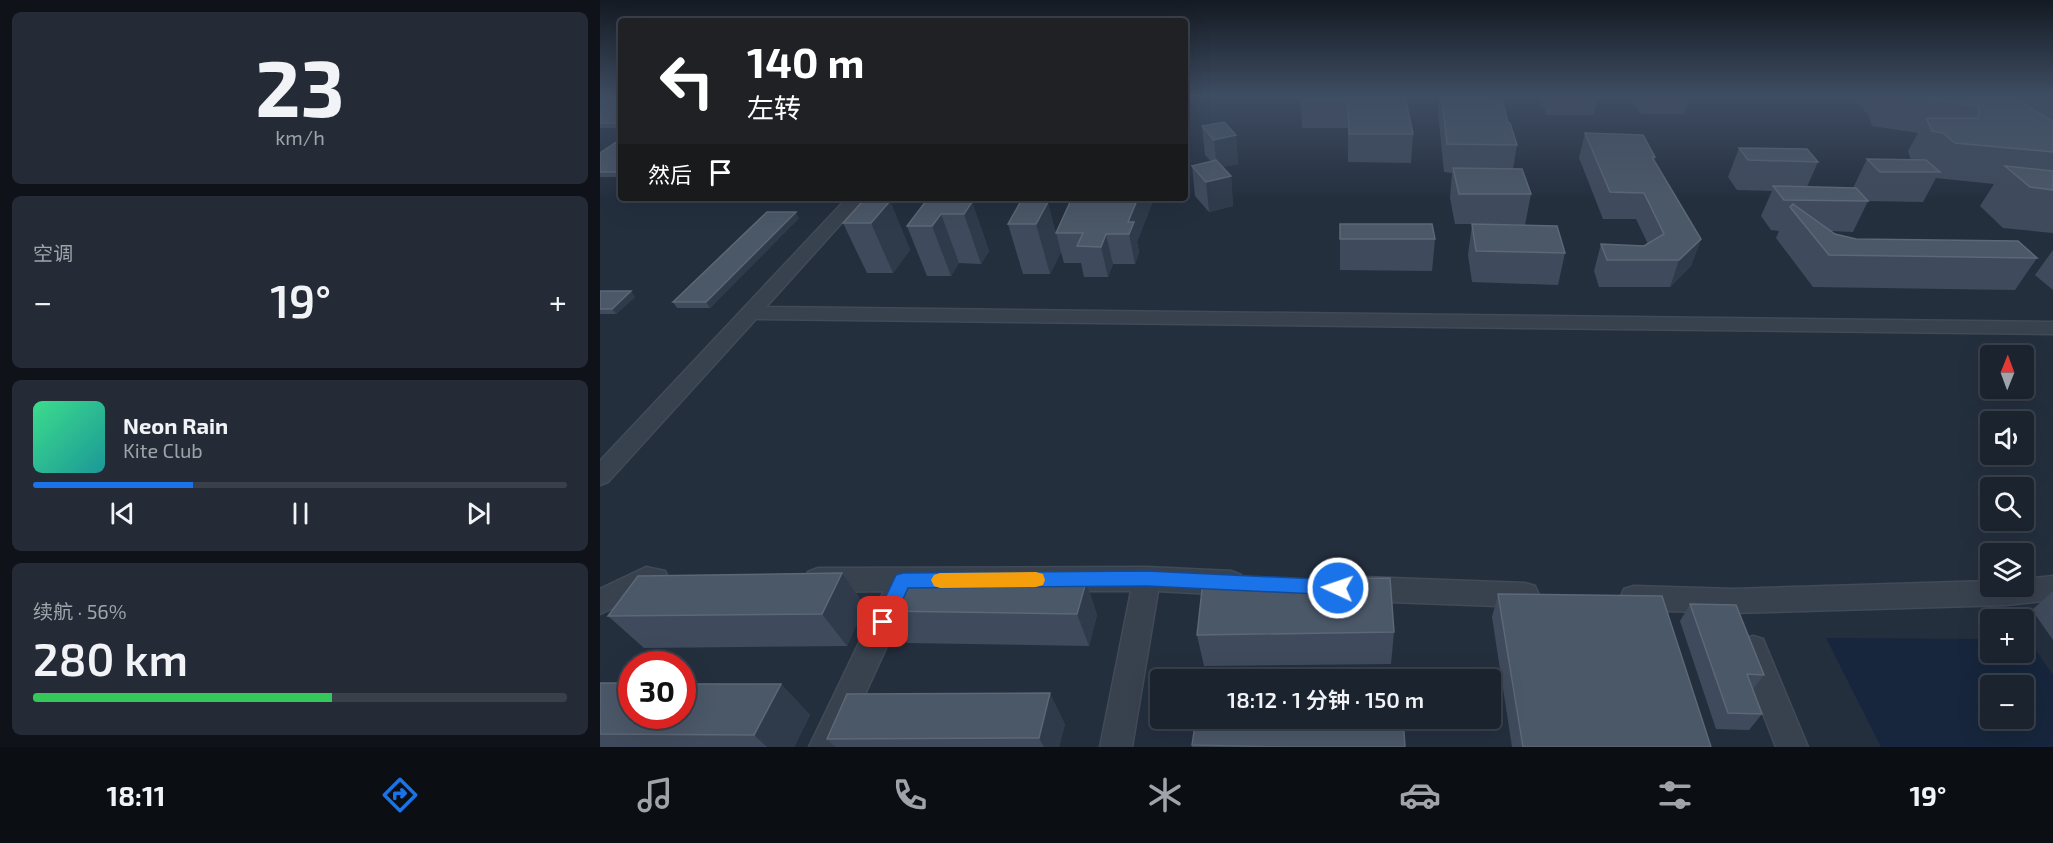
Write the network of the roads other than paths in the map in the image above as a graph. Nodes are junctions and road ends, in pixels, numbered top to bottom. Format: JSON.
{"nodes":[{"id":1,"x":853,"y":201,"type":"edge"},
{"id":2,"x":750,"y":313,"type":"junction"},
{"id":3,"x":2053,"y":328,"type":"edge"},
{"id":4,"x":600,"y":476,"type":"edge"},
{"id":5,"x":681,"y":579,"type":"edge"},
{"id":6,"x":1147,"y":579,"type":"junction"},
{"id":7,"x":798,"y":580,"type":"edge"},
{"id":8,"x":903,"y":581,"type":"junction"},
{"id":9,"x":1255,"y":584,"type":"edge"},
{"id":10,"x":1338,"y":588,"type":"edge"},
{"id":11,"x":2053,"y":588,"type":"edge"},
{"id":12,"x":1549,"y":596,"type":"edge"},
{"id":13,"x":1606,"y":597,"type":"edge"},
{"id":14,"x":1733,"y":601,"type":"junction"},
{"id":15,"x":600,"y":602,"type":"edge"},
{"id":16,"x":825,"y":747,"type":"edge"},
{"id":17,"x":1116,"y":747,"type":"edge"},
{"id":18,"x":1792,"y":747,"type":"edge"}],
"edges":[{"from":1,"to":2,"type":"street"},
{"from":2,"to":3,"type":"street"},
{"from":2,"to":4,"type":"street"},
{"from":5,"to":15,"type":"street"},
{"from":6,"to":8,"type":"street"},
{"from":6,"to":9,"type":"street"},
{"from":6,"to":17,"type":"street"},
{"from":7,"to":8,"type":"street"},
{"from":8,"to":16,"type":"street"},
{"from":10,"to":12,"type":"street"},
{"from":11,"to":14,"type":"street"},
{"from":13,"to":14,"type":"street"},
{"from":14,"to":18,"type":"street"}]}
